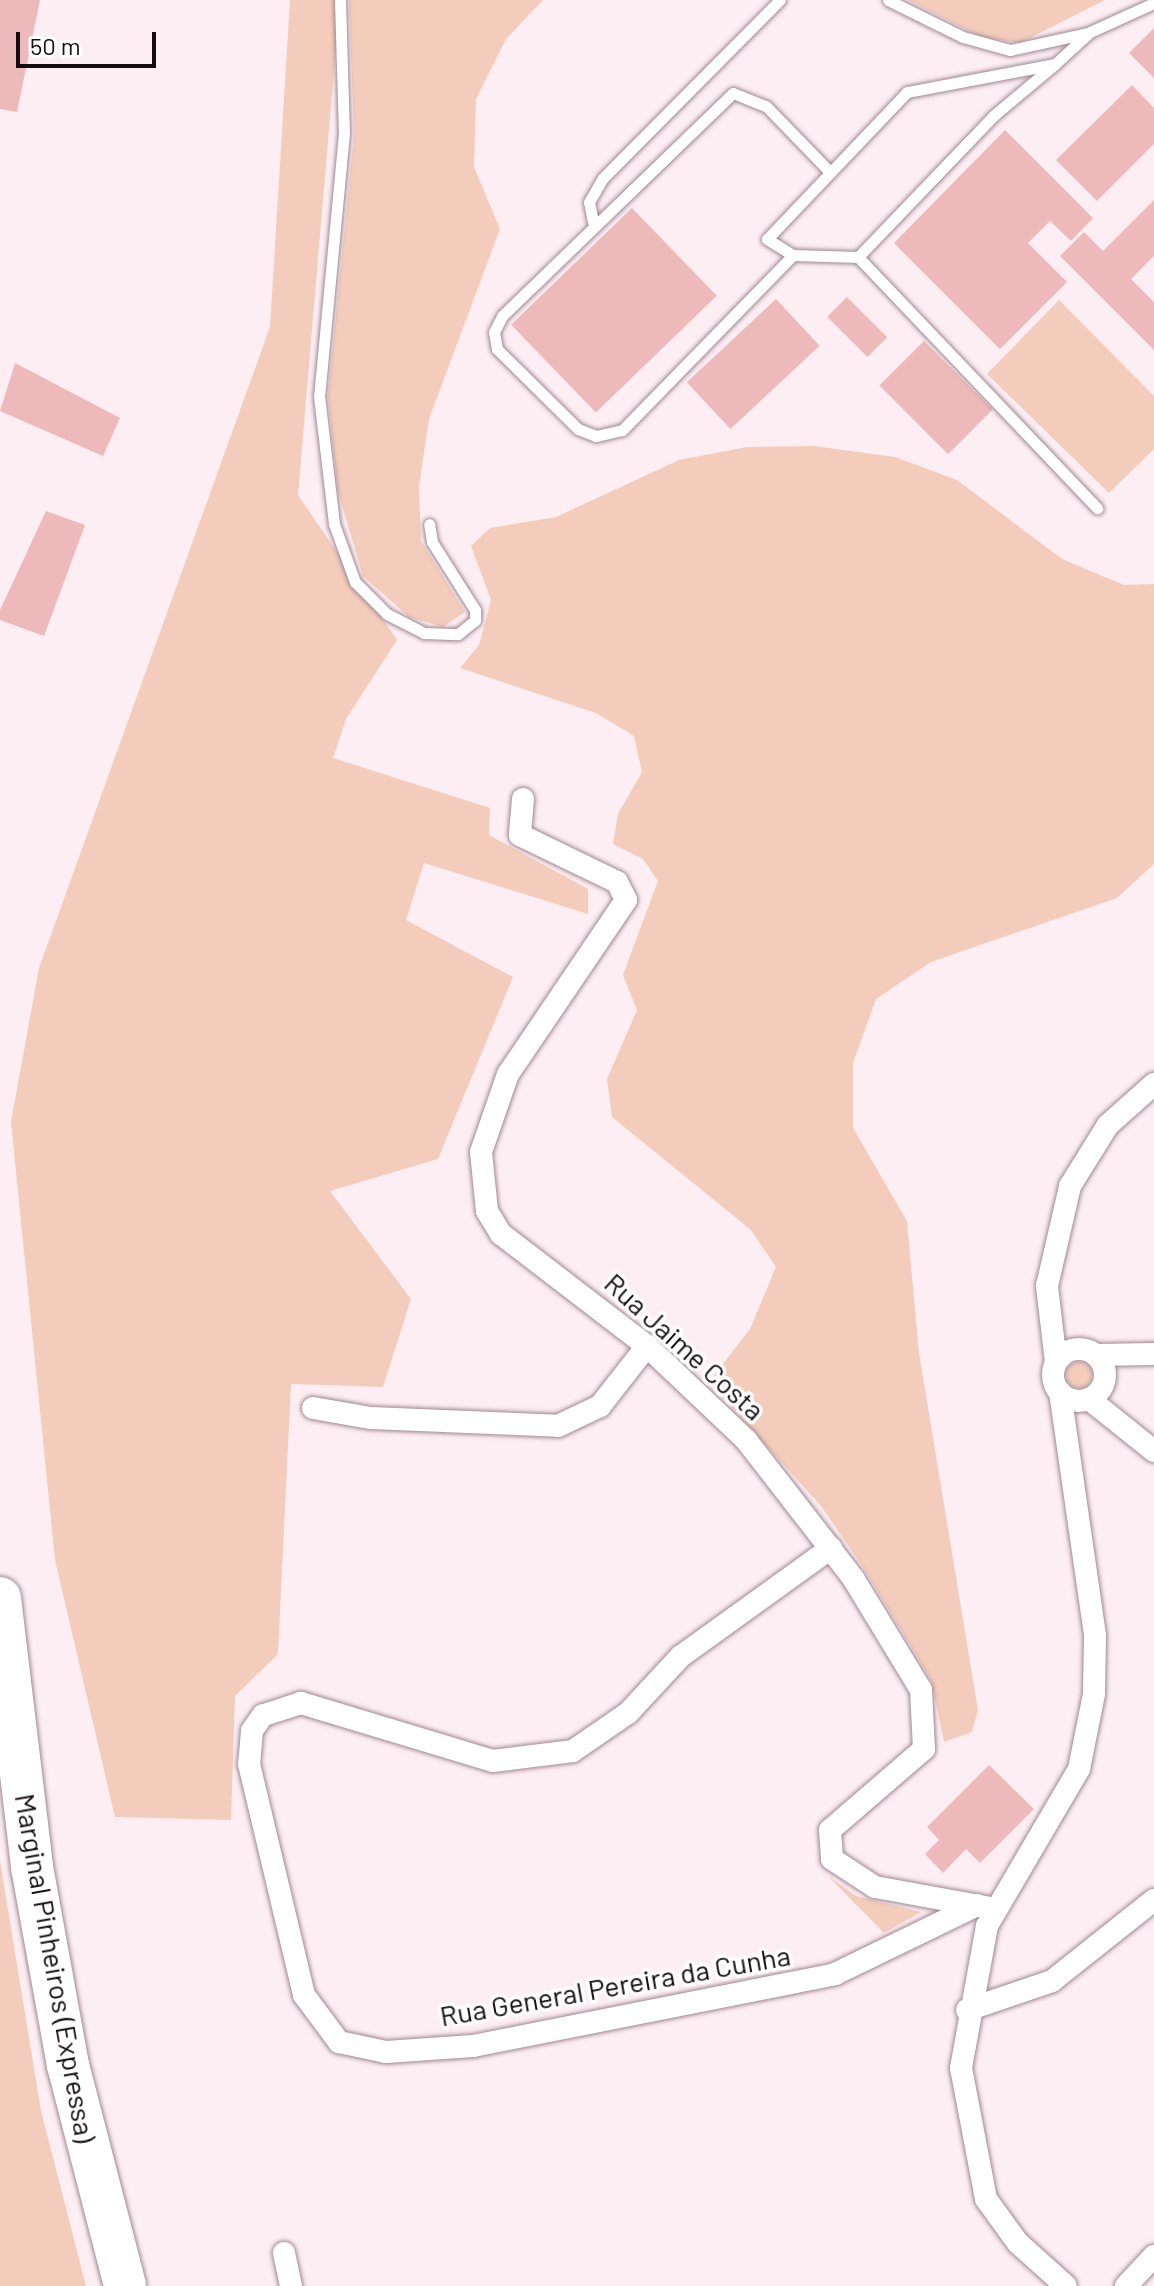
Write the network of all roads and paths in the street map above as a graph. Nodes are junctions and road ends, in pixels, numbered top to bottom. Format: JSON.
{"nodes":[{"id":1,"x":340,"y":0,"type":"edge"},
{"id":2,"x":780,"y":0,"type":"edge"},
{"id":3,"x":888,"y":0,"type":"edge"},
{"id":4,"x":1154,"y":3,"type":"edge"},
{"id":5,"x":1090,"y":32,"type":"junction"},
{"id":6,"x":1055,"y":64,"type":"junction"},
{"id":7,"x":829,"y":171,"type":"junction"},
{"id":8,"x":593,"y":222,"type":"junction"},
{"id":9,"x":793,"y":255,"type":"junction"},
{"id":10,"x":858,"y":257,"type":"junction"},
{"id":11,"x":1097,"y":508,"type":"dead end"},
{"id":12,"x":429,"y":524,"type":"dead end"},
{"id":13,"x":523,"y":799,"type":"dead end"},
{"id":14,"x":1154,"y":1084,"type":"edge"},
{"id":15,"x":1050,"y":1319,"type":"junction"},
{"id":16,"x":647,"y":1346,"type":"junction"},
{"id":17,"x":1145,"y":1354,"type":"edge"},
{"id":18,"x":1083,"y":1385,"type":"junction"},
{"id":19,"x":313,"y":1408,"type":"dead end"},
{"id":20,"x":1154,"y":1451,"type":"edge"},
{"id":21,"x":831,"y":1548,"type":"junction"},
{"id":22,"x":0,"y":1598,"type":"edge"},
{"id":23,"x":1154,"y":1900,"type":"edge"},
{"id":24,"x":987,"y":1907,"type":"junction"},
{"id":25,"x":967,"y":2010,"type":"junction"},
{"id":26,"x":284,"y":2253,"type":"dead end"},
{"id":27,"x":1154,"y":2256,"type":"edge"},
{"id":28,"x":125,"y":2286,"type":"edge"},
{"id":29,"x":291,"y":2286,"type":"edge"},
{"id":30,"x":1066,"y":2286,"type":"edge"},
{"id":31,"x":1126,"y":2286,"type":"edge"}],
"edges":[{"from":1,"to":12,"type":"lane"},
{"from":2,"to":8,"type":"lane"},
{"from":3,"to":5,"type":"lane"},
{"from":4,"to":5,"type":"lane"},
{"from":5,"to":6,"type":"lane"},
{"from":6,"to":7,"type":"lane"},
{"from":6,"to":10,"type":"lane"},
{"from":7,"to":8,"type":"lane"},
{"from":7,"to":9,"type":"lane"},
{"from":8,"to":9,"type":"lane"},
{"from":9,"to":10,"type":"lane"},
{"from":10,"to":11,"type":"lane"},
{"from":13,"to":16,"type":"street","name":"Rua Jaime Costa"},
{"from":14,"to":15,"type":"street"},
{"from":15,"to":18,"type":"street"},
{"from":15,"to":18,"type":"street"},
{"from":16,"to":19,"type":"street"},
{"from":16,"to":21,"type":"street","name":"Rua Jaime Costa"},
{"from":17,"to":18,"type":"street"},
{"from":18,"to":20,"type":"street"},
{"from":18,"to":24,"type":"street"},
{"from":21,"to":24,"type":"street","name":"Rua Jaime Costa"},
{"from":21,"to":24,"type":"street","name":"Rua General Pereira da Cunha"},
{"from":22,"to":28,"type":"highway","name":"Marginal Pinheiros (Expressa)"},
{"from":23,"to":25,"type":"street"},
{"from":24,"to":25,"type":"street"},
{"from":25,"to":30,"type":"street"},
{"from":26,"to":29,"type":"street"},
{"from":27,"to":31,"type":"street"}]}
